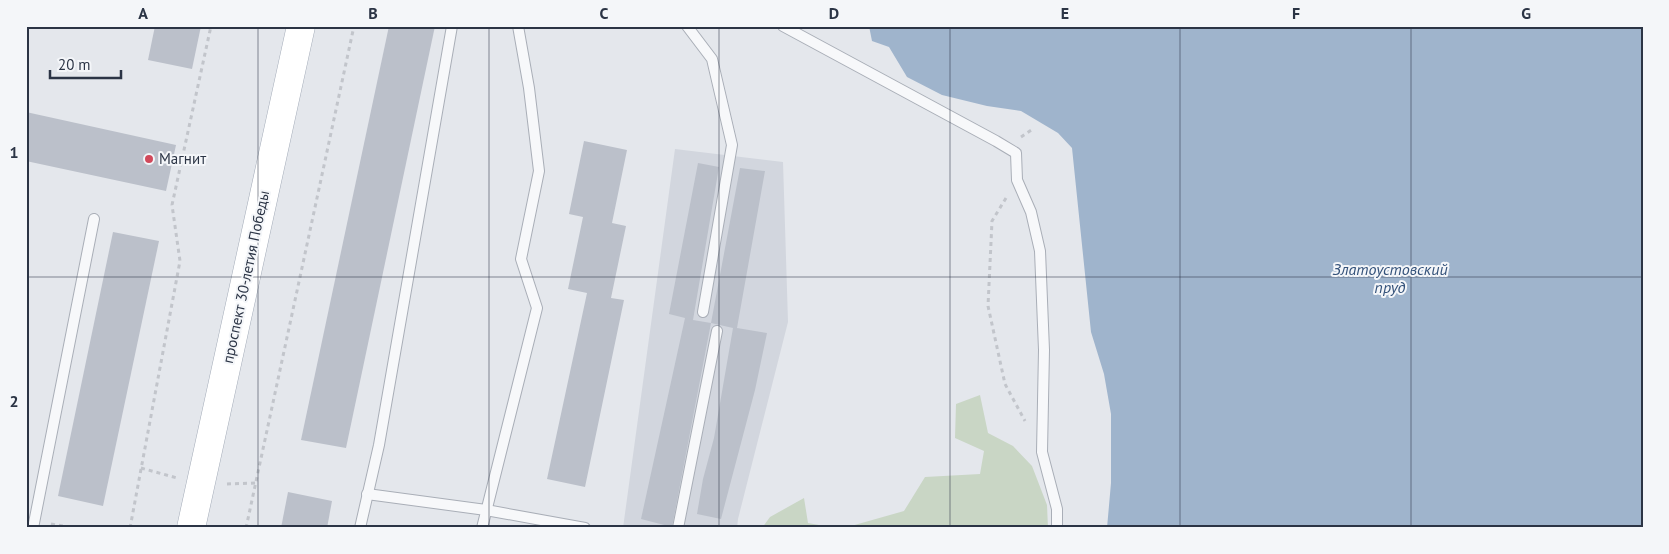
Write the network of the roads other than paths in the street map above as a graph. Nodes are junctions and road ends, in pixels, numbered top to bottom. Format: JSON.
{"nodes":[{"id":1,"x":301,"y":26,"type":"edge"},
{"id":2,"x":452,"y":26,"type":"edge"},
{"id":3,"x":518,"y":26,"type":"edge"},
{"id":4,"x":687,"y":26,"type":"edge"},
{"id":5,"x":783,"y":26,"type":"edge"},
{"id":6,"x":94,"y":219,"type":"dead end"},
{"id":7,"x":703,"y":312,"type":"dead end"},
{"id":8,"x":717,"y":331,"type":"dead end"},
{"id":9,"x":368,"y":494,"type":"junction"},
{"id":10,"x":486,"y":510,"type":"junction"},
{"id":11,"x":33,"y":528,"type":"edge"},
{"id":12,"x":191,"y":528,"type":"edge"},
{"id":13,"x":360,"y":528,"type":"edge"},
{"id":14,"x":482,"y":528,"type":"edge"},
{"id":15,"x":584,"y":528,"type":"edge"},
{"id":16,"x":678,"y":528,"type":"edge"},
{"id":17,"x":1057,"y":528,"type":"edge"}],
"edges":[{"from":1,"to":12,"type":"main road","name":"проспект 30-летия Победы"},
{"from":2,"to":9,"type":"lane"},
{"from":3,"to":10,"type":"lane"},
{"from":4,"to":7,"type":"lane"},
{"from":5,"to":17,"type":"lane"},
{"from":6,"to":11,"type":"lane"},
{"from":8,"to":16,"type":"lane"},
{"from":9,"to":10,"type":"lane"},
{"from":9,"to":13,"type":"lane"},
{"from":10,"to":14,"type":"lane"},
{"from":10,"to":15,"type":"lane"}]}
